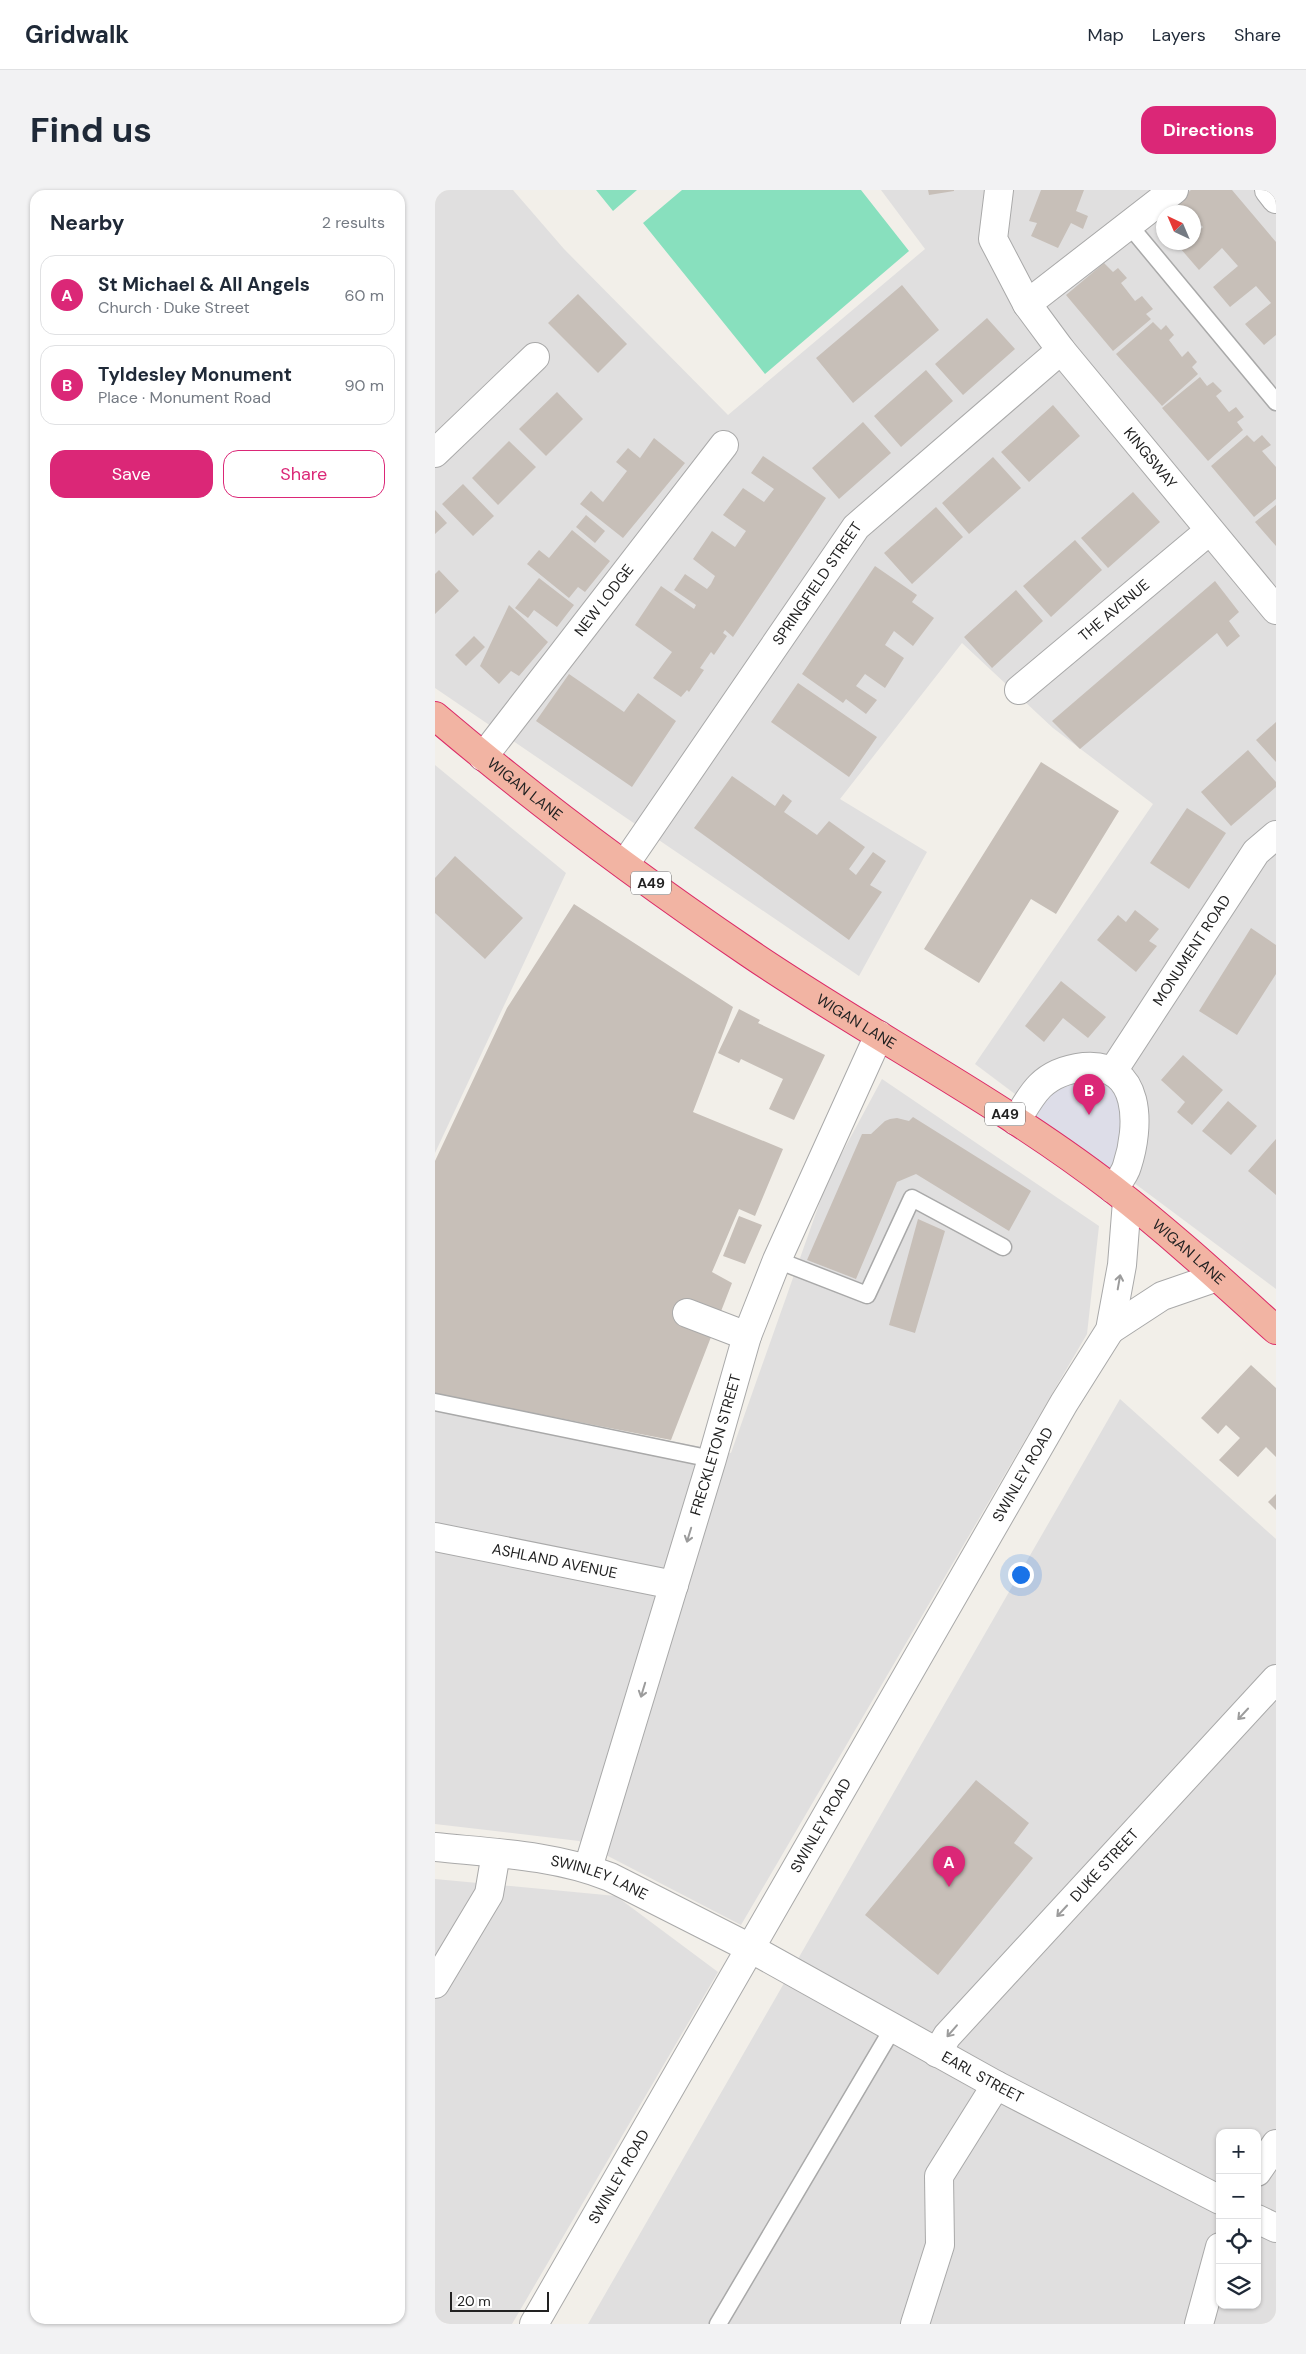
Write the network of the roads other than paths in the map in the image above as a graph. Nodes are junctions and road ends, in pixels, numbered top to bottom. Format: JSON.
{"nodes":[{"id":1,"x":999,"y":190,"type":"edge"},
{"id":2,"x":1174,"y":190,"type":"edge"},
{"id":3,"x":1269,"y":190,"type":"edge"},
{"id":4,"x":1276,"y":199,"type":"edge"},
{"id":5,"x":1129,"y":225,"type":"junction"},
{"id":6,"x":1027,"y":304,"type":"junction"},
{"id":7,"x":1061,"y":350,"type":"junction"},
{"id":8,"x":535,"y":357,"type":"dead end"},
{"id":9,"x":1276,"y":402,"type":"edge"},
{"id":10,"x":724,"y":445,"type":"dead end"},
{"id":11,"x":435,"y":453,"type":"edge"},
{"id":12,"x":1209,"y":531,"type":"junction"},
{"id":13,"x":1276,"y":610,"type":"edge"},
{"id":14,"x":1019,"y":690,"type":"dead end"},
{"id":15,"x":435,"y":716,"type":"edge"},
{"id":16,"x":483,"y":757,"type":"junction"},
{"id":17,"x":1276,"y":835,"type":"edge"},
{"id":18,"x":625,"y":864,"type":"junction"},
{"id":19,"x":879,"y":1035,"type":"junction"},
{"id":20,"x":1113,"y":1071,"type":"junction"},
{"id":21,"x":1016,"y":1121,"type":"junction"},
{"id":22,"x":1120,"y":1195,"type":"junction"},
{"id":23,"x":1003,"y":1247,"type":"dead end"},
{"id":24,"x":777,"y":1260,"type":"junction"},
{"id":25,"x":1217,"y":1277,"type":"junction"},
{"id":26,"x":687,"y":1313,"type":"dead end"},
{"id":27,"x":1110,"y":1330,"type":"junction"},
{"id":28,"x":1276,"y":1330,"type":"edge"},
{"id":29,"x":747,"y":1336,"type":"junction"},
{"id":30,"x":435,"y":1402,"type":"edge"},
{"id":31,"x":712,"y":1460,"type":"junction"},
{"id":32,"x":435,"y":1537,"type":"edge"},
{"id":33,"x":674,"y":1585,"type":"junction"},
{"id":34,"x":1276,"y":1678,"type":"edge"},
{"id":35,"x":435,"y":1847,"type":"edge"},
{"id":36,"x":496,"y":1853,"type":"junction"},
{"id":37,"x":588,"y":1868,"type":"junction"},
{"id":38,"x":750,"y":1948,"type":"junction"},
{"id":39,"x":435,"y":1984,"type":"edge"},
{"id":40,"x":893,"y":2028,"type":"junction"},
{"id":41,"x":937,"y":2053,"type":"junction"},
{"id":42,"x":996,"y":2085,"type":"junction"},
{"id":43,"x":1276,"y":2144,"type":"edge"},
{"id":44,"x":1261,"y":2166,"type":"edge"},
{"id":45,"x":1216,"y":2198,"type":"edge"},
{"id":46,"x":1261,"y":2221,"type":"edge"},
{"id":47,"x":1276,"y":2228,"type":"edge"},
{"id":48,"x":1216,"y":2262,"type":"edge"},
{"id":49,"x":534,"y":2324,"type":"edge"},
{"id":50,"x":718,"y":2324,"type":"edge"},
{"id":51,"x":915,"y":2324,"type":"edge"},
{"id":52,"x":1199,"y":2324,"type":"edge"}],
"edges":[{"from":1,"to":6,"type":"street","name":"KINGSWAY"},
{"from":2,"to":5,"type":"street"},
{"from":3,"to":4,"type":"street"},
{"from":5,"to":6,"type":"street"},
{"from":5,"to":9,"type":"lane"},
{"from":6,"to":7,"type":"street","name":"KINGSWAY"},
{"from":7,"to":12,"type":"street","name":"KINGSWAY"},
{"from":7,"to":18,"type":"street","name":"SPRINGFIELD STREET"},
{"from":8,"to":11,"type":"street"},
{"from":10,"to":16,"type":"street","name":"NEW LODGE"},
{"from":12,"to":13,"type":"street","name":"KINGSWAY"},
{"from":12,"to":14,"type":"street","name":"THE AVENUE"},
{"from":15,"to":16,"type":"highway","name":"WIGAN LANE","number":"A49"},
{"from":16,"to":18,"type":"highway","name":"WIGAN LANE","number":"A49"},
{"from":17,"to":20,"type":"street","name":"MONUMENT ROAD"},
{"from":18,"to":19,"type":"highway","name":"WIGAN LANE","number":"A49"},
{"from":19,"to":21,"type":"highway","name":"WIGAN LANE","number":"A49"},
{"from":19,"to":24,"type":"street","name":"FRECKLETON STREET"},
{"from":20,"to":21,"type":"street"},
{"from":20,"to":22,"type":"street"},
{"from":21,"to":22,"type":"highway","name":"WIGAN LANE","number":"A49"},
{"from":22,"to":25,"type":"highway","name":"WIGAN LANE","number":"A49"},
{"from":27,"to":22,"type":"street","name":"SWINLEY ROAD","one_way":true},
{"from":23,"to":24,"type":"lane"},
{"from":24,"to":29,"type":"street","name":"FRECKLETON STREET"},
{"from":25,"to":27,"type":"street","name":"SWINLEY ROAD"},
{"from":25,"to":28,"type":"highway","name":"WIGAN LANE","number":"A49"},
{"from":26,"to":29,"type":"street"},
{"from":27,"to":38,"type":"street","name":"SWINLEY ROAD"},
{"from":29,"to":31,"type":"street","name":"FRECKLETON STREET"},
{"from":30,"to":31,"type":"lane"},
{"from":31,"to":33,"type":"street","name":"FRECKLETON STREET","one_way":true},
{"from":32,"to":33,"type":"street","name":"ASHLAND AVENUE"},
{"from":33,"to":37,"type":"street","name":"FRECKLETON STREET","one_way":true},
{"from":34,"to":41,"type":"street","name":"DUKE STREET","one_way":true},
{"from":35,"to":36,"type":"street","name":"SWINLEY LANE"},
{"from":36,"to":37,"type":"street","name":"SWINLEY LANE"},
{"from":36,"to":39,"type":"street"},
{"from":37,"to":38,"type":"street","name":"SWINLEY LANE"},
{"from":38,"to":40,"type":"street","name":"EARL STREET"},
{"from":38,"to":49,"type":"street","name":"SWINLEY ROAD"},
{"from":40,"to":41,"type":"street","name":"EARL STREET"},
{"from":40,"to":50,"type":"lane"},
{"from":41,"to":42,"type":"street","name":"EARL STREET"},
{"from":42,"to":45,"type":"street","name":"EARL STREET"},
{"from":42,"to":51,"type":"street"},
{"from":43,"to":44,"type":"street"},
{"from":46,"to":47,"type":"street"},
{"from":48,"to":52,"type":"street"}]}
